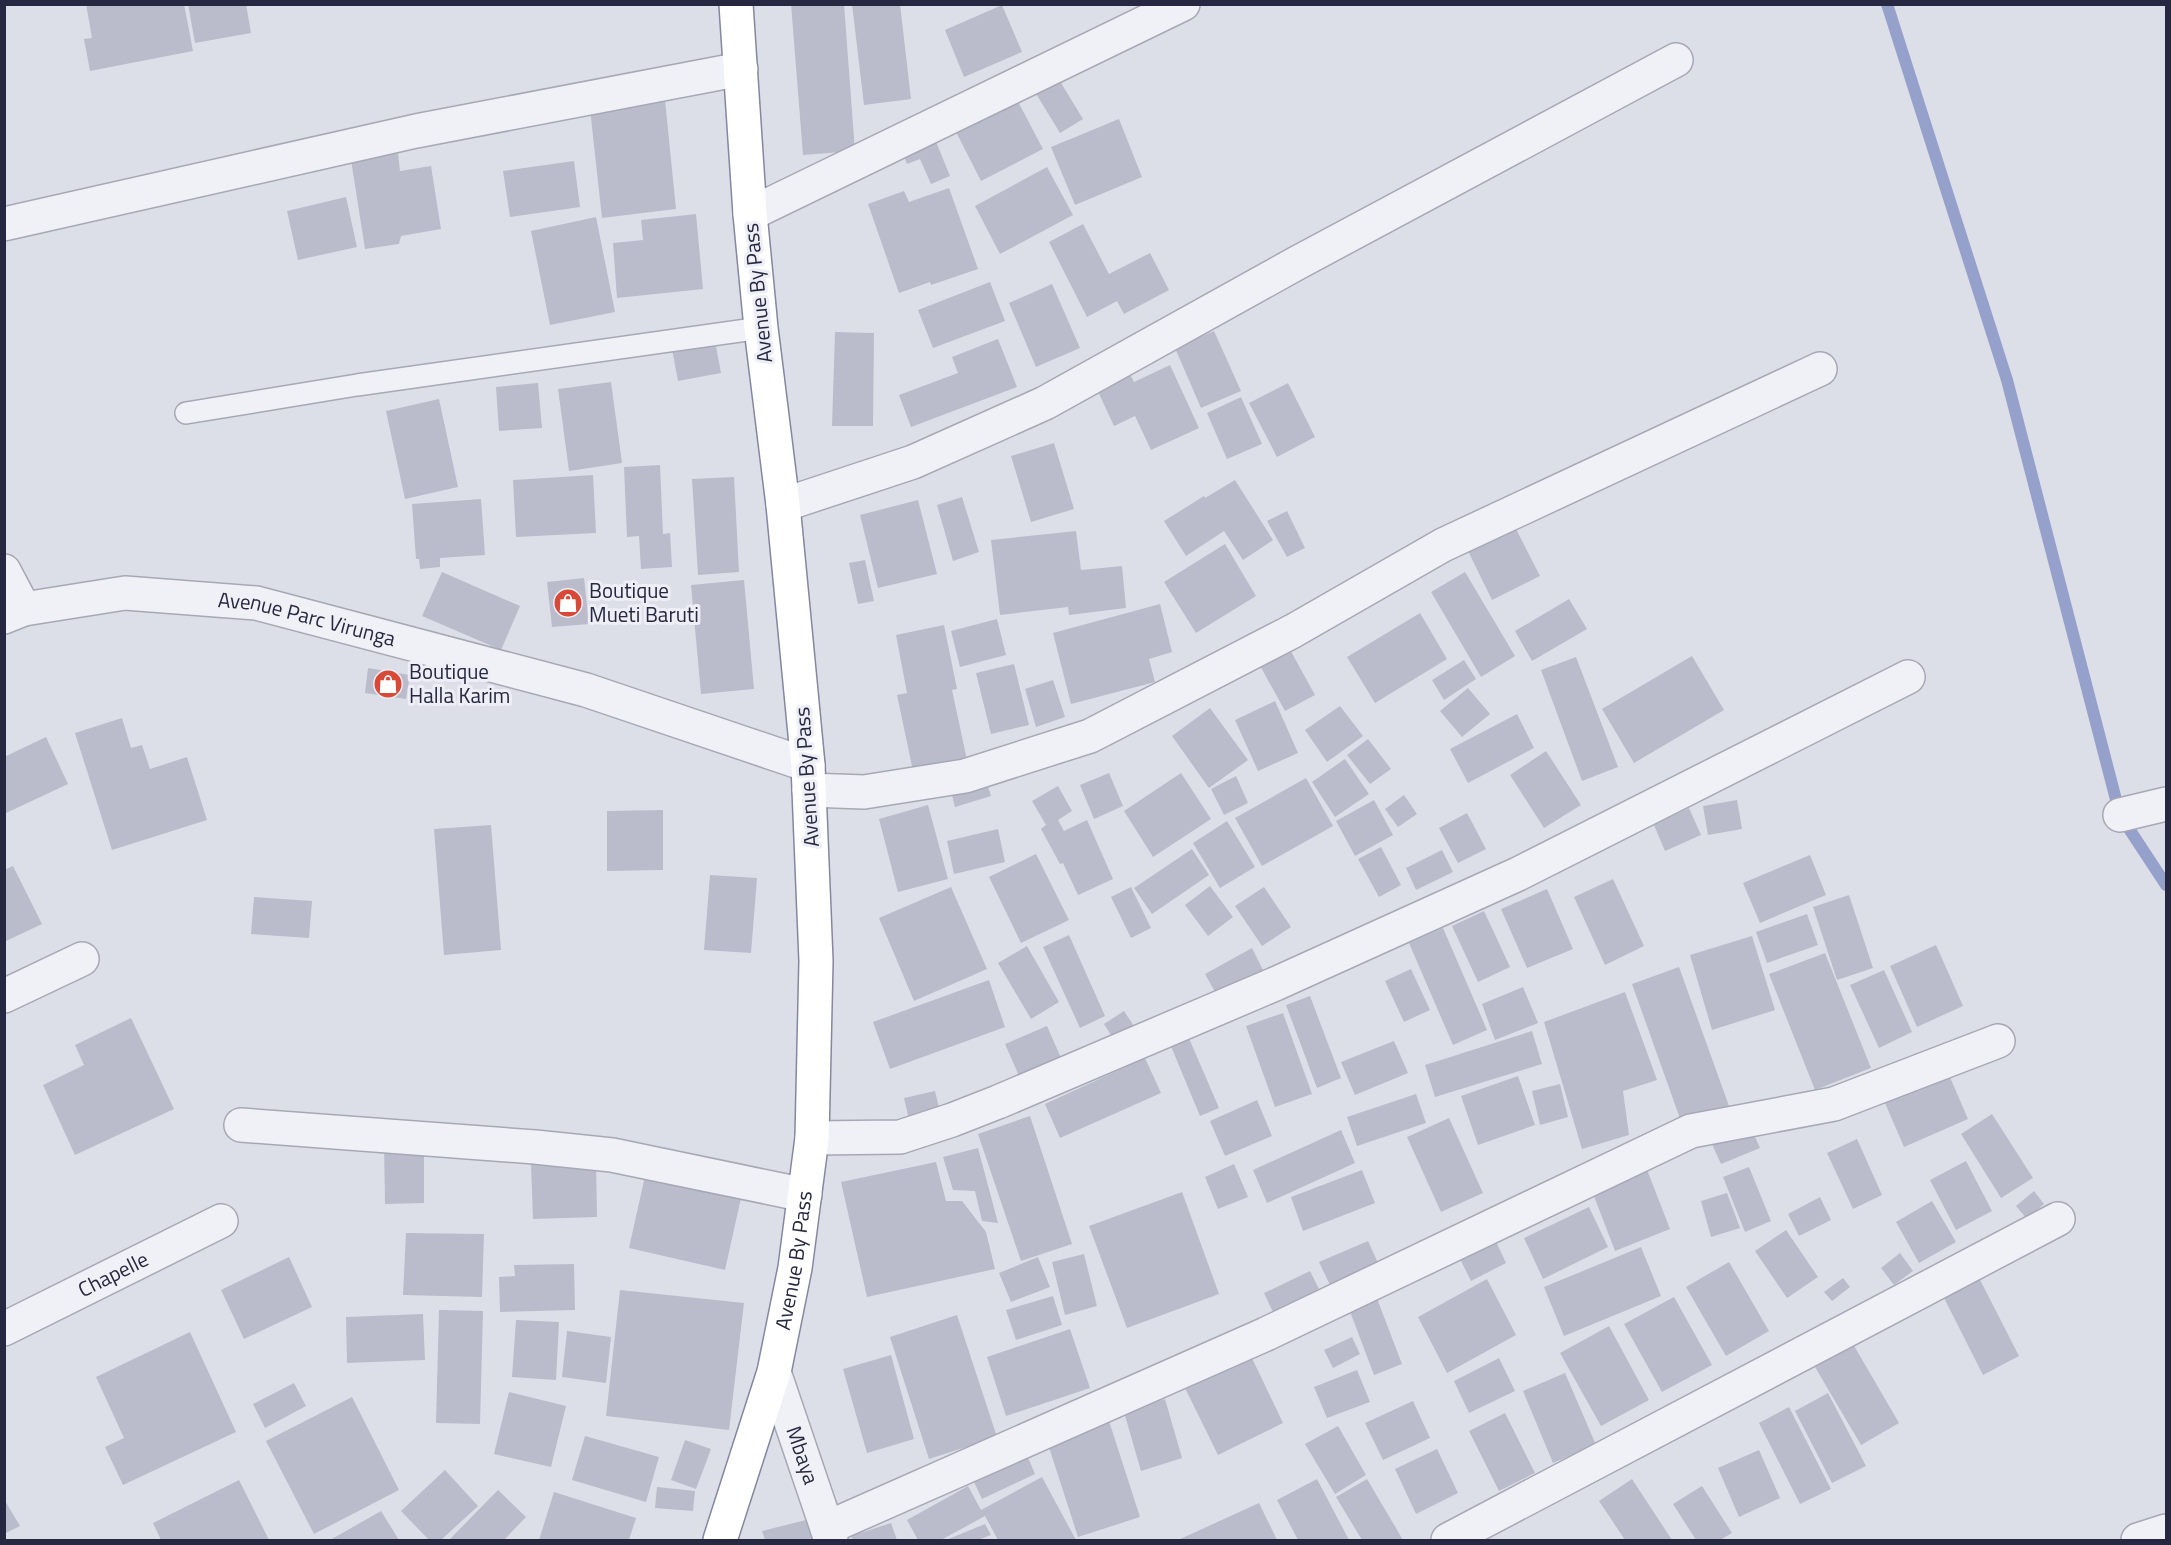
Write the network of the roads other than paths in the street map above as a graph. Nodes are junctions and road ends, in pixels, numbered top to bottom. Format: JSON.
{"nodes":[{"id":1,"x":736,"y":4,"type":"edge"},
{"id":2,"x":1183,"y":4,"type":"edge"},
{"id":3,"x":1676,"y":60,"type":"dead end"},
{"id":4,"x":741,"y":69,"type":"junction"},
{"id":5,"x":750,"y":214,"type":"junction"},
{"id":6,"x":4,"y":224,"type":"edge"},
{"id":7,"x":761,"y":328,"type":"junction"},
{"id":8,"x":1820,"y":369,"type":"dead end"},
{"id":9,"x":186,"y":413,"type":"dead end"},
{"id":10,"x":783,"y":505,"type":"junction"},
{"id":11,"x":4,"y":571,"type":"edge"},
{"id":12,"x":14,"y":613,"type":"edge"},
{"id":13,"x":1908,"y":677,"type":"dead end"},
{"id":14,"x":809,"y":778,"type":"junction"},
{"id":15,"x":2166,"y":804,"type":"edge"},
{"id":16,"x":2120,"y":815,"type":"dead end"},
{"id":17,"x":82,"y":959,"type":"dead end"},
{"id":18,"x":4,"y":996,"type":"edge"},
{"id":19,"x":1998,"y":1041,"type":"dead end"},
{"id":20,"x":241,"y":1125,"type":"dead end"},
{"id":21,"x":812,"y":1138,"type":"junction"},
{"id":22,"x":805,"y":1195,"type":"junction"},
{"id":23,"x":2058,"y":1219,"type":"dead end"},
{"id":24,"x":221,"y":1221,"type":"dead end"},
{"id":25,"x":4,"y":1329,"type":"edge"},
{"id":26,"x":774,"y":1372,"type":"junction"},
{"id":27,"x":2166,"y":1531,"type":"edge"},
{"id":28,"x":829,"y":1534,"type":"edge"},
{"id":29,"x":720,"y":1540,"type":"edge"},
{"id":30,"x":1448,"y":1540,"type":"edge"},
{"id":31,"x":2138,"y":1540,"type":"edge"}],
"edges":[{"from":1,"to":4,"type":"highway","name":"Avenue By Pass"},
{"from":2,"to":5,"type":"street"},
{"from":3,"to":10,"type":"street"},
{"from":4,"to":5,"type":"highway","name":"Avenue By Pass"},
{"from":4,"to":6,"type":"street"},
{"from":5,"to":7,"type":"highway","name":"Avenue By Pass"},
{"from":7,"to":9,"type":"lane"},
{"from":7,"to":10,"type":"highway","name":"Avenue By Pass"},
{"from":8,"to":14,"type":"street","name":"Avenue Parc Virunga"},
{"from":10,"to":14,"type":"highway","name":"Avenue By Pass"},
{"from":11,"to":12,"type":"street"},
{"from":12,"to":14,"type":"street","name":"Avenue Parc Virunga"},
{"from":13,"to":21,"type":"street"},
{"from":14,"to":21,"type":"highway","name":"Avenue By Pass"},
{"from":15,"to":16,"type":"street"},
{"from":17,"to":18,"type":"street"},
{"from":19,"to":28,"type":"street"},
{"from":20,"to":22,"type":"street"},
{"from":21,"to":22,"type":"highway","name":"Avenue By Pass"},
{"from":22,"to":26,"type":"highway","name":"Avenue By Pass"},
{"from":23,"to":30,"type":"street"},
{"from":24,"to":25,"type":"street","name":"Chapelle"},
{"from":26,"to":28,"type":"street","name":"Mbaya"},
{"from":26,"to":29,"type":"highway","name":"Avenue By Pass"},
{"from":27,"to":31,"type":"street"}]}
